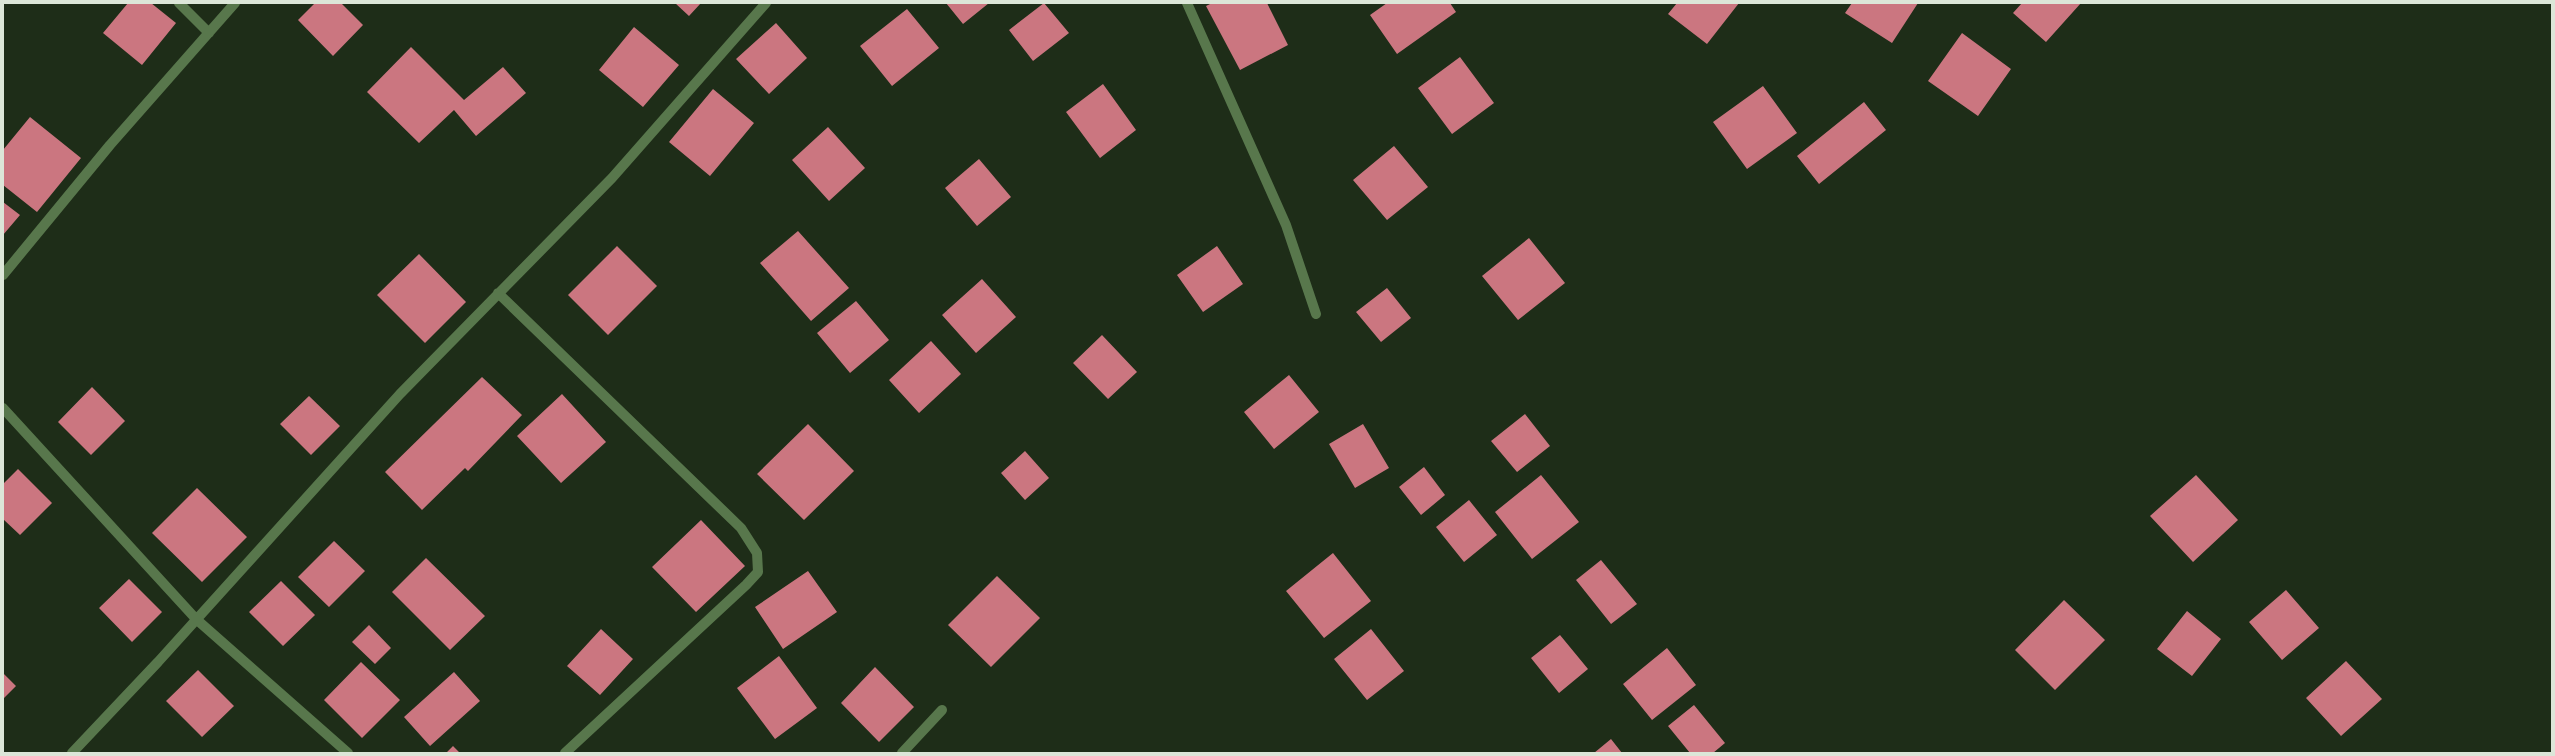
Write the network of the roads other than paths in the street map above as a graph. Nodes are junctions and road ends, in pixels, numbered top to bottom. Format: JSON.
{"nodes":[{"id":1,"x":179,"y":3,"type":"edge"},
{"id":2,"x":235,"y":3,"type":"edge"},
{"id":3,"x":766,"y":3,"type":"edge"},
{"id":4,"x":1187,"y":3,"type":"edge"},
{"id":5,"x":209,"y":33,"type":"junction"},
{"id":6,"x":3,"y":275,"type":"edge"},
{"id":7,"x":498,"y":294,"type":"junction"},
{"id":8,"x":1316,"y":314,"type":"dead end"},
{"id":9,"x":3,"y":408,"type":"edge"},
{"id":10,"x":196,"y":620,"type":"junction"},
{"id":11,"x":942,"y":710,"type":"dead end"},
{"id":12,"x":72,"y":753,"type":"edge"},
{"id":13,"x":348,"y":753,"type":"edge"},
{"id":14,"x":565,"y":753,"type":"edge"},
{"id":15,"x":902,"y":753,"type":"edge"}],
"edges":[{"from":1,"to":5,"type":"street"},
{"from":2,"to":5,"type":"street"},
{"from":3,"to":7,"type":"street"},
{"from":4,"to":8,"type":"street"},
{"from":5,"to":6,"type":"street"},
{"from":7,"to":10,"type":"street"},
{"from":7,"to":14,"type":"street"},
{"from":9,"to":10,"type":"street"},
{"from":10,"to":12,"type":"street"},
{"from":10,"to":13,"type":"street"},
{"from":11,"to":15,"type":"street"}]}
